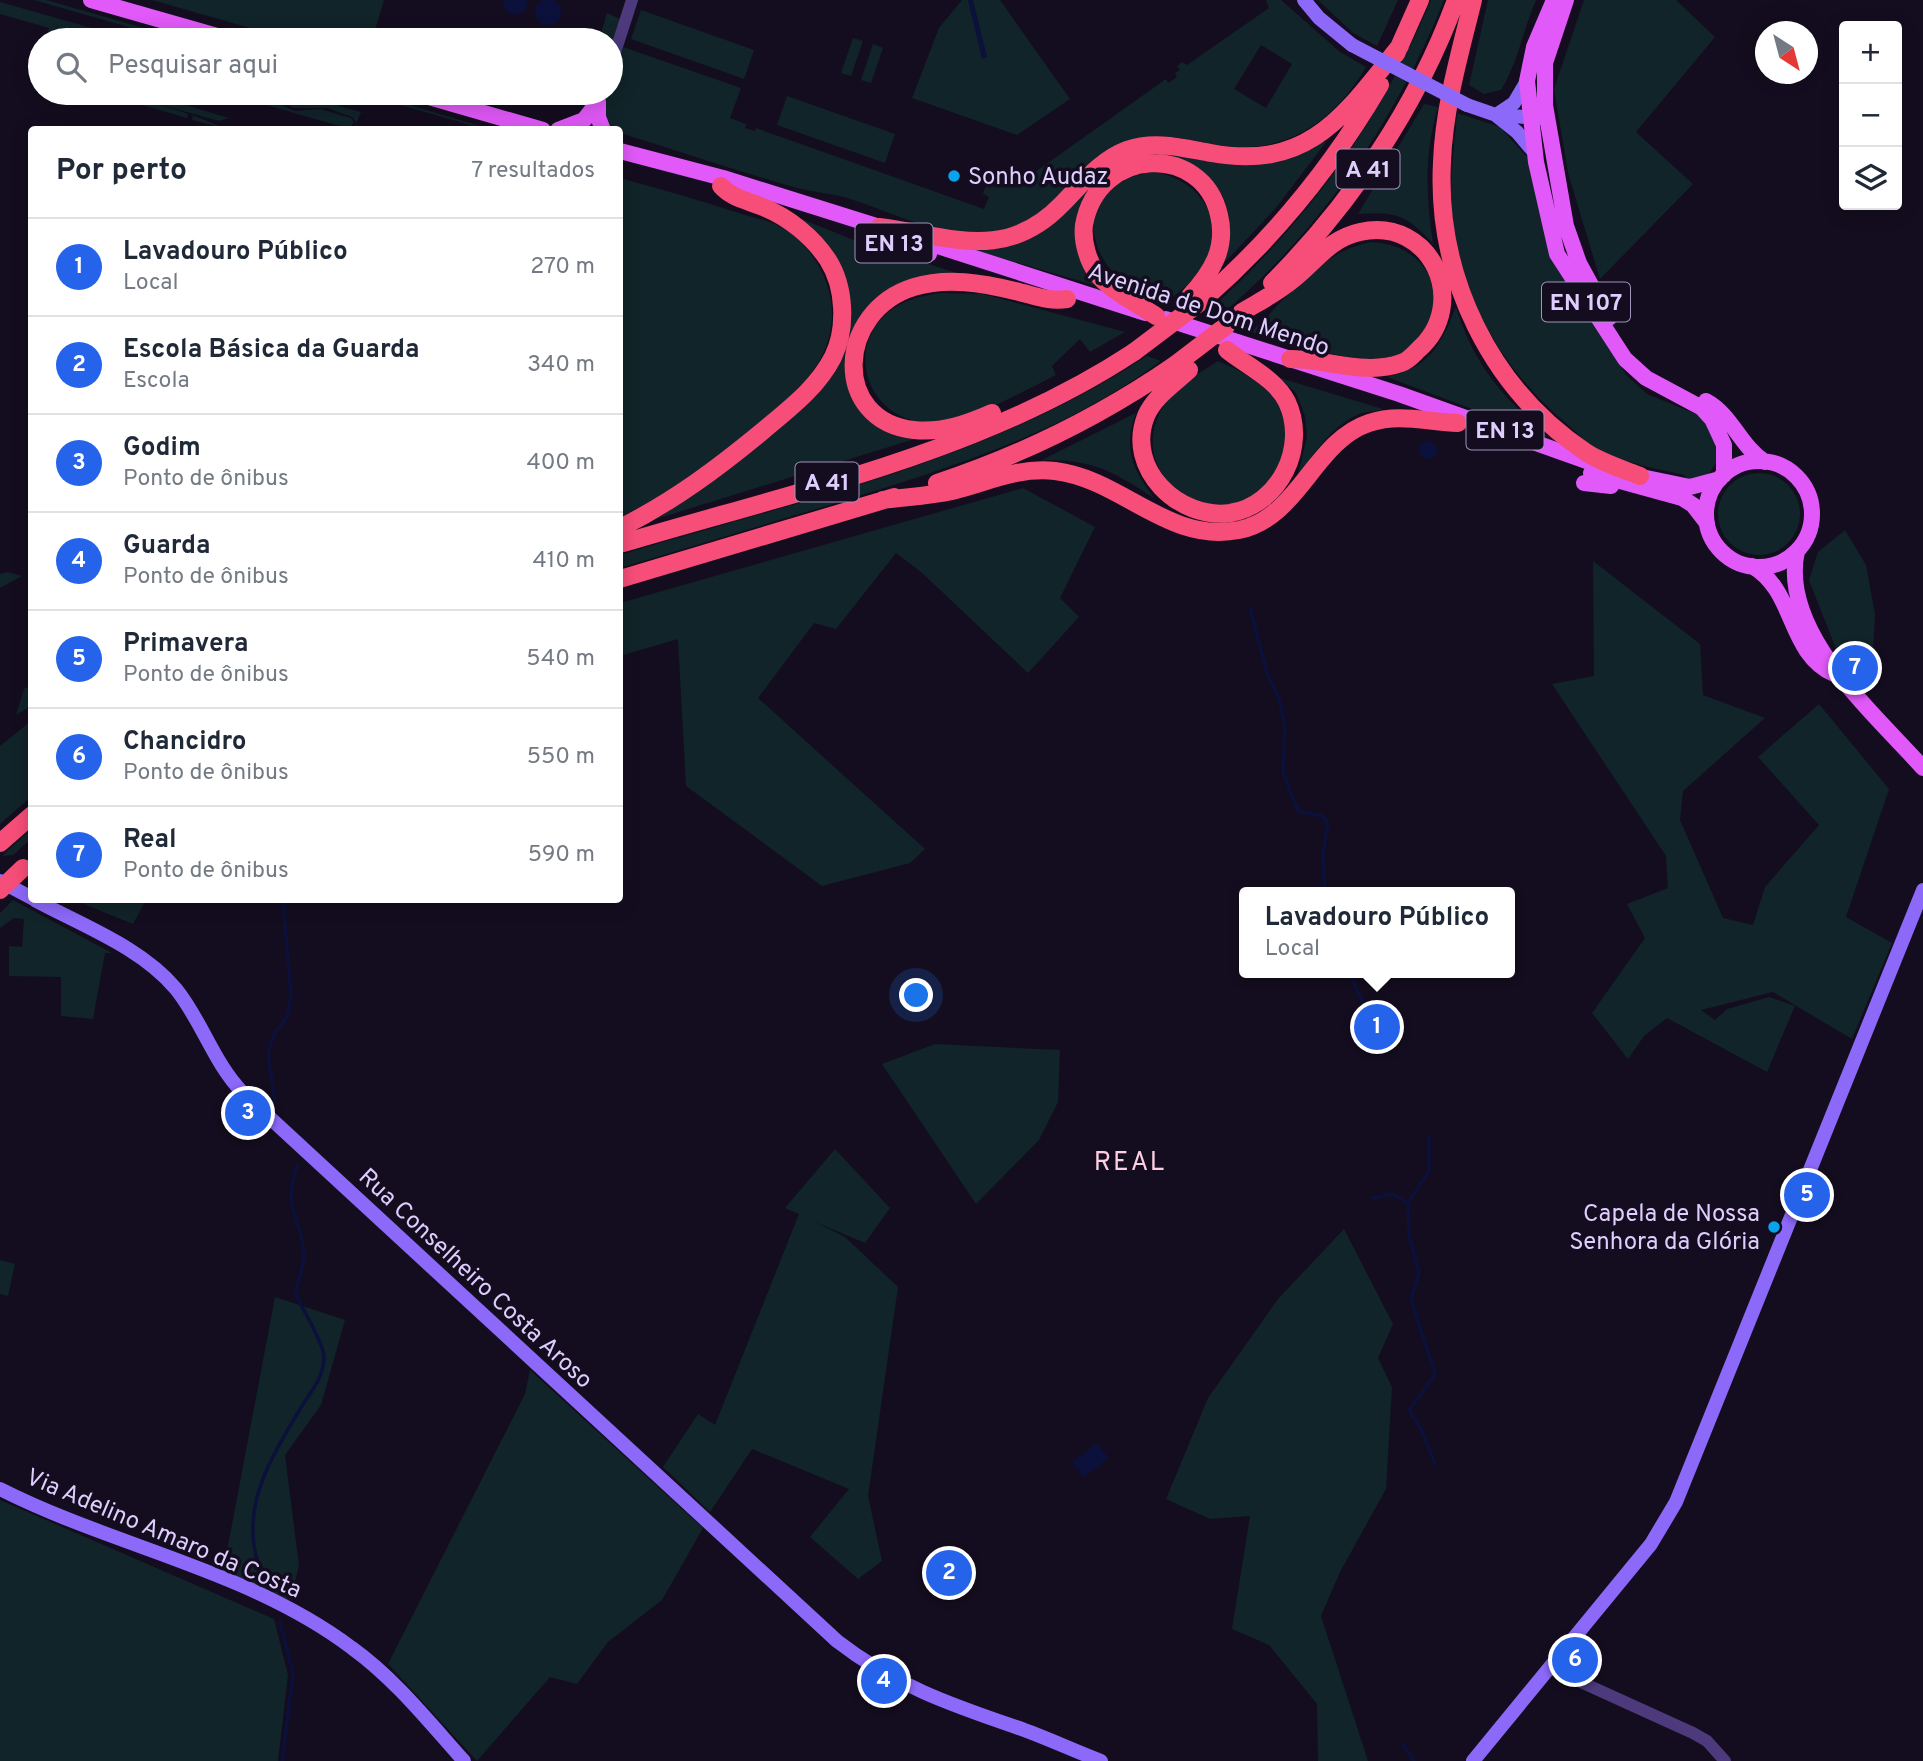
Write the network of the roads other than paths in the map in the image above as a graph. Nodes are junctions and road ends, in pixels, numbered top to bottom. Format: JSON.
{"nodes":[{"id":1,"x":91,"y":0,"type":"edge"},
{"id":2,"x":632,"y":0,"type":"edge"},
{"id":3,"x":1304,"y":0,"type":"edge"},
{"id":4,"x":1420,"y":0,"type":"edge"},
{"id":5,"x":1456,"y":0,"type":"edge"},
{"id":6,"x":1473,"y":0,"type":"edge"},
{"id":7,"x":1554,"y":0,"type":"edge"},
{"id":8,"x":1566,"y":0,"type":"edge"},
{"id":9,"x":189,"y":28,"type":"edge"},
{"id":10,"x":623,"y":28,"type":"edge"},
{"id":11,"x":1400,"y":46,"type":"junction"},
{"id":12,"x":1527,"y":82,"type":"junction"},
{"id":13,"x":457,"y":105,"type":"edge"},
{"id":14,"x":594,"y":105,"type":"edge"},
{"id":15,"x":599,"y":105,"type":"edge"},
{"id":16,"x":1496,"y":115,"type":"junction"},
{"id":17,"x":1547,"y":117,"type":"junction"},
{"id":18,"x":1529,"y":119,"type":"junction"},
{"id":19,"x":529,"y":126,"type":"edge"},
{"id":20,"x":568,"y":126,"type":"edge"},
{"id":21,"x":601,"y":126,"type":"edge"},
{"id":22,"x":623,"y":152,"type":"edge"},
{"id":23,"x":1534,"y":152,"type":"junction"},
{"id":24,"x":682,"y":170,"type":"junction"},
{"id":25,"x":722,"y":186,"type":"junction"},
{"id":26,"x":879,"y":227,"type":"junction"},
{"id":27,"x":1196,"y":298,"type":"junction"},
{"id":28,"x":1067,"y":299,"type":"junction"},
{"id":29,"x":1242,"y":312,"type":"junction"},
{"id":30,"x":1156,"y":316,"type":"junction"},
{"id":31,"x":1227,"y":350,"type":"junction"},
{"id":32,"x":1290,"y":359,"type":"junction"},
{"id":33,"x":1182,"y":367,"type":"junction"},
{"id":34,"x":1031,"y":410,"type":"junction"},
{"id":35,"x":1458,"y":423,"type":"junction"},
{"id":36,"x":1765,"y":462,"type":"junction"},
{"id":37,"x":1722,"y":477,"type":"junction"},
{"id":38,"x":1639,"y":482,"type":"junction"},
{"id":39,"x":1584,"y":483,"type":"dead end"},
{"id":40,"x":883,"y":500,"type":"junction"},
{"id":41,"x":1707,"y":523,"type":"junction"},
{"id":42,"x":623,"y":526,"type":"edge"},
{"id":43,"x":623,"y":543,"type":"edge"},
{"id":44,"x":1797,"y":551,"type":"junction"},
{"id":45,"x":1752,"y":566,"type":"junction"},
{"id":46,"x":623,"y":578,"type":"edge"},
{"id":47,"x":1840,"y":676,"type":"junction"},
{"id":48,"x":1923,"y":768,"type":"edge"},
{"id":49,"x":28,"y":818,"type":"edge"},
{"id":50,"x":0,"y":843,"type":"edge"},
{"id":51,"x":27,"y":864,"type":"edge"},
{"id":52,"x":0,"y":881,"type":"edge"},
{"id":53,"x":0,"y":890,"type":"edge"},
{"id":54,"x":1923,"y":891,"type":"edge"},
{"id":55,"x":28,"y":896,"type":"edge"},
{"id":56,"x":40,"y":903,"type":"edge"},
{"id":57,"x":0,"y":1489,"type":"edge"},
{"id":58,"x":1550,"y":1668,"type":"junction"},
{"id":59,"x":1723,"y":1759,"type":"edge"},
{"id":60,"x":464,"y":1761,"type":"edge"},
{"id":61,"x":1101,"y":1761,"type":"edge"},
{"id":62,"x":1473,"y":1761,"type":"edge"}],
"edges":[{"from":1,"to":9,"type":"main road"},
{"from":2,"to":10,"type":"street"},
{"from":3,"to":16,"type":"main road","bridge":true},
{"from":4,"to":11,"type":"highway","number":"A 41"},
{"from":5,"to":29,"type":"highway","number":"A 41"},
{"from":6,"to":38,"type":"highway"},
{"from":7,"to":12,"type":"main road","number":"EN 107"},
{"from":8,"to":17,"type":"main road","number":"EN 107"},
{"from":11,"to":26,"type":"highway"},
{"from":11,"to":27,"type":"highway","number":"A 41"},
{"from":12,"to":16,"type":"main road"},
{"from":12,"to":18,"type":"main road","number":"EN 107"},
{"from":13,"to":19,"type":"main road"},
{"from":14,"to":20,"type":"main road"},
{"from":15,"to":21,"type":"main road"},
{"from":16,"to":18,"type":"main road"},
{"from":16,"to":23,"type":"main road"},
{"from":17,"to":18,"type":"main road"},
{"from":17,"to":36,"type":"main road","number":"EN 107"},
{"from":18,"to":23,"type":"main road","number":"EN 107"},
{"from":22,"to":24,"type":"main road","name":"Avenida de Dom Mendo","number":"EN 13"},
{"from":23,"to":37,"type":"main road","number":"EN 107"},
{"from":24,"to":25,"type":"main road","name":"Avenida de Dom Mendo","number":"EN 13"},
{"from":24,"to":26,"type":"main road","name":"Avenida de Dom Mendo","number":"EN 13"},
{"from":25,"to":28,"type":"main road","name":"Avenida de Dom Mendo","number":"EN 13"},
{"from":25,"to":42,"type":"highway"},
{"from":26,"to":30,"type":"main road","name":"Avenida de Dom Mendo","number":"EN 13"},
{"from":27,"to":30,"type":"highway"},
{"from":27,"to":34,"type":"highway","number":"A 41","bridge":true},
{"from":28,"to":31,"type":"main road","name":"Avenida de Dom Mendo","number":"EN 13"},
{"from":28,"to":34,"type":"highway"},
{"from":29,"to":32,"type":"highway"},
{"from":29,"to":33,"type":"highway","number":"A 41","bridge":true},
{"from":30,"to":32,"type":"main road","name":"Avenida de Dom Mendo","number":"EN 13"},
{"from":31,"to":33,"type":"highway"},
{"from":31,"to":35,"type":"main road","name":"Avenida de Dom Mendo","number":"EN 13"},
{"from":32,"to":38,"type":"main road","name":"Avenida de Dom Mendo","number":"EN 13"},
{"from":33,"to":40,"type":"highway","number":"A 41"},
{"from":34,"to":43,"type":"highway","number":"A 41"},
{"from":35,"to":38,"type":"main road","name":"Avenida de Dom Mendo","number":"EN 13"},
{"from":35,"to":40,"type":"highway"},
{"from":36,"to":37,"type":"main road","number":"EN 13"},
{"from":36,"to":44,"type":"main road","number":"EN 13"},
{"from":37,"to":38,"type":"main road","name":"Avenida de Dom Mendo","number":"EN 13"},
{"from":37,"to":41,"type":"main road"},
{"from":38,"to":39,"type":"main road"},
{"from":38,"to":41,"type":"main road","name":"Avenida de Dom Mendo","number":"EN 13"},
{"from":40,"to":46,"type":"highway","number":"A 41"},
{"from":41,"to":45,"type":"main road","number":"EN 13"},
{"from":44,"to":45,"type":"main road"},
{"from":44,"to":47,"type":"main road","number":"EN 13"},
{"from":45,"to":47,"type":"main road","number":"EN 13"},
{"from":47,"to":48,"type":"main road","number":"EN 13"},
{"from":49,"to":50,"type":"highway"},
{"from":51,"to":53,"type":"highway","bridge":true},
{"from":52,"to":55,"type":"main road","name":"Rua Conselheiro Costa Aroso"},
{"from":54,"to":58,"type":"main road"},
{"from":56,"to":61,"type":"main road","name":"Rua Conselheiro Costa Aroso"},
{"from":57,"to":60,"type":"main road","name":"Via Adelino Amaro da Costa"},
{"from":58,"to":59,"type":"street"},
{"from":58,"to":62,"type":"main road"}]}
